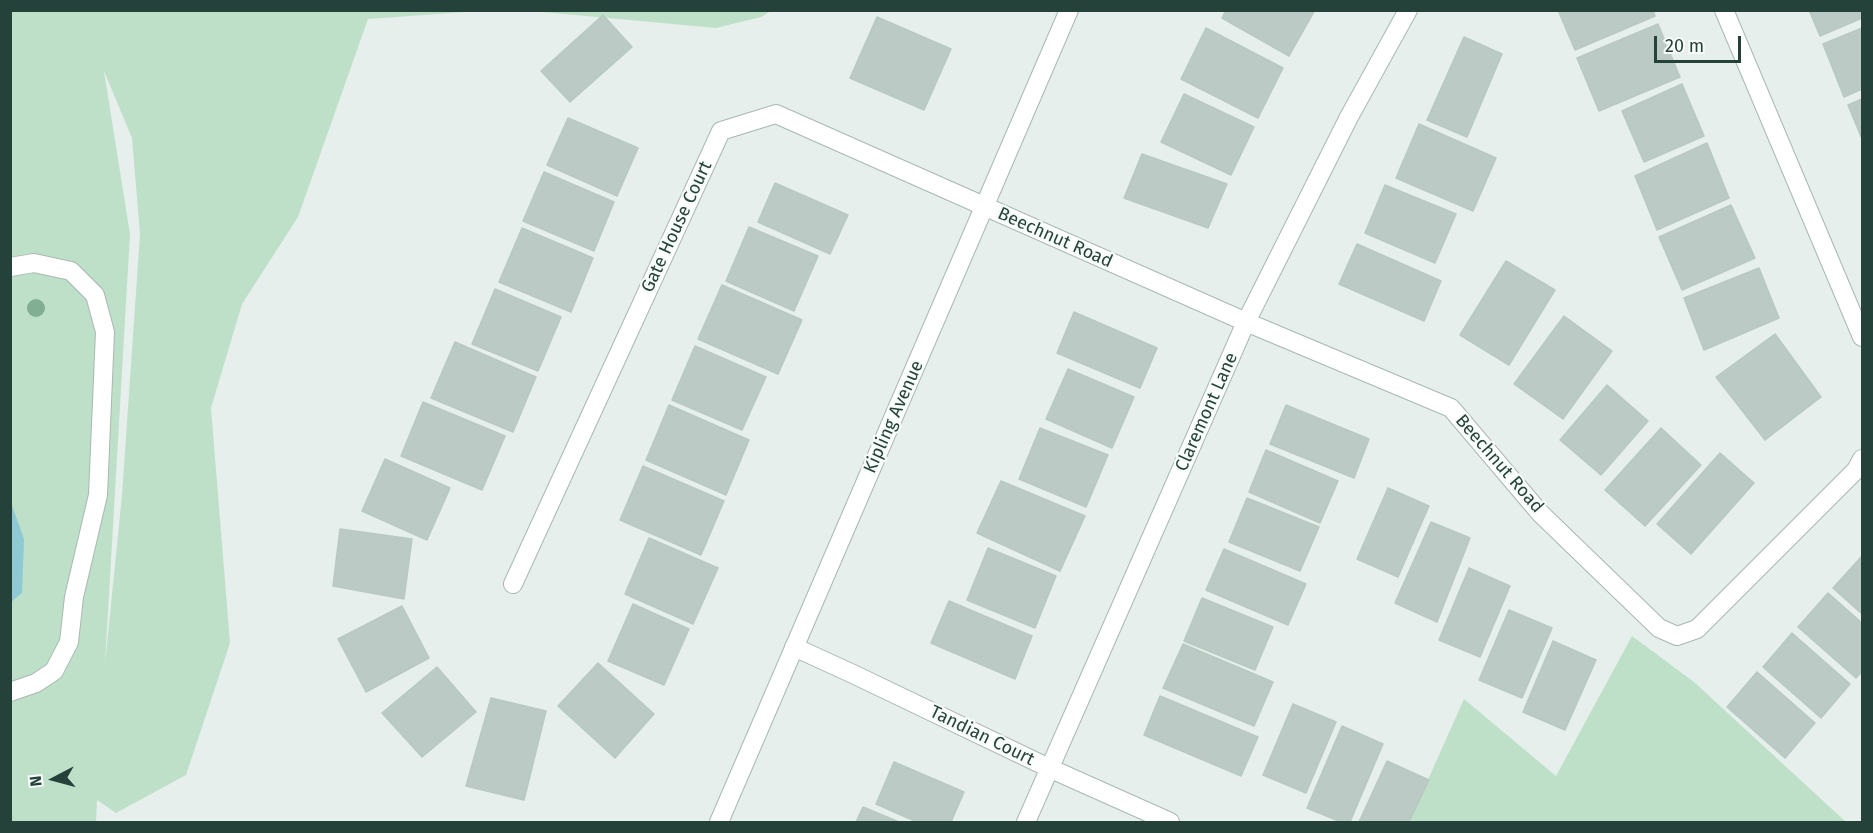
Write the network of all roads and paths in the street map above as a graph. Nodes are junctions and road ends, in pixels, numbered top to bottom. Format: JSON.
{"nodes":[{"id":1,"x":1070,"y":10,"type":"edge"},
{"id":2,"x":1408,"y":10,"type":"edge"},
{"id":3,"x":1724,"y":10,"type":"edge"},
{"id":4,"x":985,"y":208,"type":"junction"},
{"id":5,"x":10,"y":267,"type":"edge"},
{"id":6,"x":1246,"y":322,"type":"junction"},
{"id":7,"x":1863,"y":337,"type":"edge"},
{"id":8,"x":1863,"y":459,"type":"edge"},
{"id":9,"x":513,"y":584,"type":"dead end"},
{"id":10,"x":794,"y":647,"type":"junction"},
{"id":11,"x":10,"y":692,"type":"edge"},
{"id":12,"x":1049,"y":768,"type":"junction"},
{"id":13,"x":719,"y":822,"type":"edge"},
{"id":14,"x":1026,"y":822,"type":"edge"},
{"id":15,"x":1170,"y":822,"type":"edge"}],
"edges":[{"from":1,"to":4,"type":"street","name":"Kipling Avenue"},
{"from":2,"to":6,"type":"street","name":"Claremont Lane"},
{"from":3,"to":7,"type":"street"},
{"from":4,"to":6,"type":"street","name":"Beechnut Road"},
{"from":4,"to":9,"type":"street","name":"Gate House Court"},
{"from":4,"to":10,"type":"street","name":"Kipling Avenue"},
{"from":5,"to":11,"type":"street"},
{"from":6,"to":8,"type":"street","name":"Beechnut Road"},
{"from":6,"to":12,"type":"street","name":"Claremont Lane"},
{"from":10,"to":12,"type":"street","name":"Tandian Court"},
{"from":10,"to":13,"type":"street","name":"Kipling Avenue"},
{"from":12,"to":14,"type":"street","name":"Claremont Lane"},
{"from":12,"to":15,"type":"street","name":"Tandian Court"}]}
